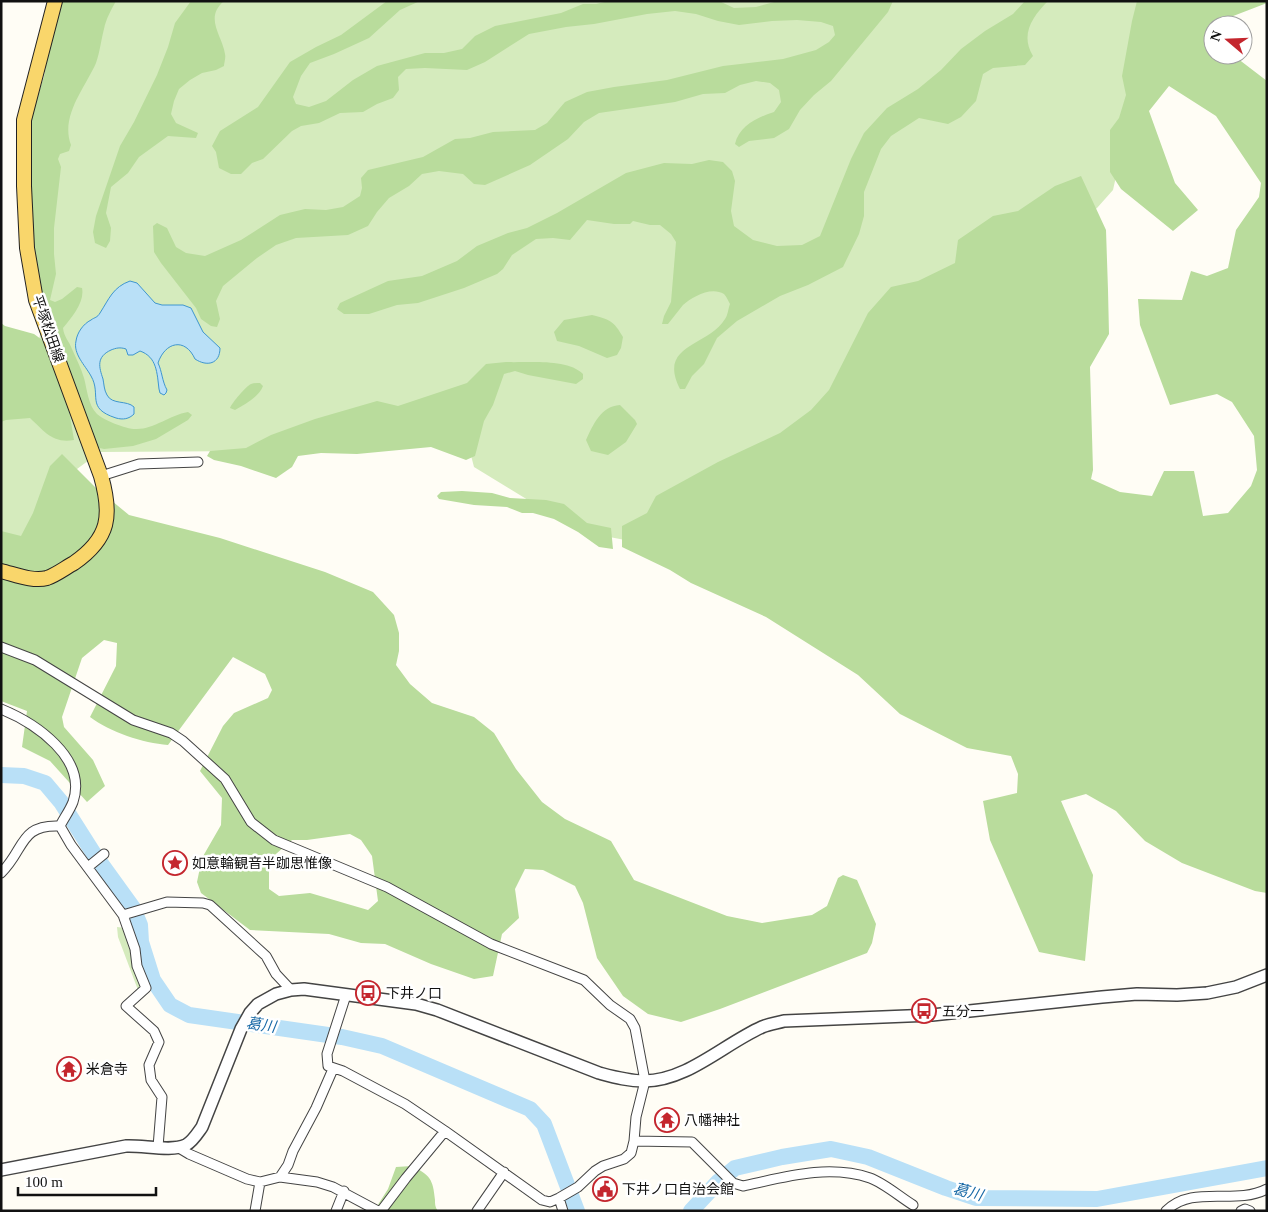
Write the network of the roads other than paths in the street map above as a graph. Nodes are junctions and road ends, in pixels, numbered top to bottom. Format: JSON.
{"nodes":[{"id":1,"x":55,"y":1,"type":"edge"},
{"id":2,"x":198,"y":462,"type":"dead end"},
{"id":3,"x":101,"y":476,"type":"junction"},
{"id":4,"x":1,"y":571,"type":"edge"},
{"id":5,"x":1,"y":647,"type":"edge"},
{"id":6,"x":1,"y":709,"type":"edge"},
{"id":7,"x":62,"y":823,"type":"junction"},
{"id":8,"x":104,"y":854,"type":"dead end"},
{"id":9,"x":88,"y":867,"type":"junction"},
{"id":10,"x":1,"y":873,"type":"edge"},
{"id":11,"x":125,"y":914,"type":"junction"},
{"id":12,"x":1267,"y":975,"type":"edge"},
{"id":13,"x":291,"y":990,"type":"junction"},
{"id":14,"x":346,"y":994,"type":"junction"},
{"id":15,"x":333,"y":1069,"type":"junction"},
{"id":16,"x":645,"y":1081,"type":"junction"},
{"id":17,"x":445,"y":1131,"type":"junction"},
{"id":18,"x":634,"y":1140,"type":"junction"},
{"id":19,"x":158,"y":1147,"type":"junction"},
{"id":20,"x":179,"y":1148,"type":"junction"},
{"id":21,"x":1,"y":1170,"type":"edge"},
{"id":22,"x":504,"y":1172,"type":"junction"},
{"id":23,"x":280,"y":1177,"type":"junction"},
{"id":24,"x":260,"y":1182,"type":"junction"},
{"id":25,"x":1267,"y":1189,"type":"edge"},
{"id":26,"x":344,"y":1191,"type":"junction"},
{"id":27,"x":560,"y":1198,"type":"junction"},
{"id":28,"x":913,"y":1204,"type":"dead end"},
{"id":29,"x":255,"y":1211,"type":"edge"},
{"id":30,"x":336,"y":1211,"type":"edge"},
{"id":31,"x":379,"y":1211,"type":"edge"},
{"id":32,"x":477,"y":1211,"type":"edge"},
{"id":33,"x":563,"y":1211,"type":"edge"},
{"id":34,"x":1166,"y":1211,"type":"edge"},
{"id":35,"x":1241,"y":1211,"type":"edge"},
{"id":36,"x":1250,"y":1211,"type":"edge"}],
"edges":[{"from":1,"to":3,"type":"main road","name":"平塚松田線"},
{"from":2,"to":3,"type":"street"},
{"from":3,"to":4,"type":"main road","name":"平塚松田線"},
{"from":5,"to":16,"type":"street"},
{"from":6,"to":7,"type":"street"},
{"from":7,"to":9,"type":"street"},
{"from":7,"to":10,"type":"street"},
{"from":8,"to":9,"type":"street"},
{"from":9,"to":11,"type":"street"},
{"from":11,"to":13,"type":"street"},
{"from":11,"to":19,"type":"street"},
{"from":12,"to":16,"type":"street"},
{"from":13,"to":14,"type":"street"},
{"from":13,"to":20,"type":"street"},
{"from":14,"to":15,"type":"street"},
{"from":14,"to":16,"type":"street"},
{"from":15,"to":17,"type":"street"},
{"from":15,"to":23,"type":"street"},
{"from":16,"to":18,"type":"street"},
{"from":17,"to":22,"type":"street"},
{"from":17,"to":31,"type":"street"},
{"from":18,"to":27,"type":"street"},
{"from":18,"to":28,"type":"street"},
{"from":19,"to":20,"type":"street"},
{"from":19,"to":21,"type":"street"},
{"from":20,"to":24,"type":"street"},
{"from":22,"to":27,"type":"street"},
{"from":22,"to":32,"type":"street"},
{"from":23,"to":24,"type":"street"},
{"from":23,"to":26,"type":"street"},
{"from":24,"to":29,"type":"street"},
{"from":25,"to":34,"type":"street"},
{"from":26,"to":30,"type":"street"},
{"from":26,"to":31,"type":"street"},
{"from":27,"to":33,"type":"street"},
{"from":35,"to":36,"type":"street"}]}
